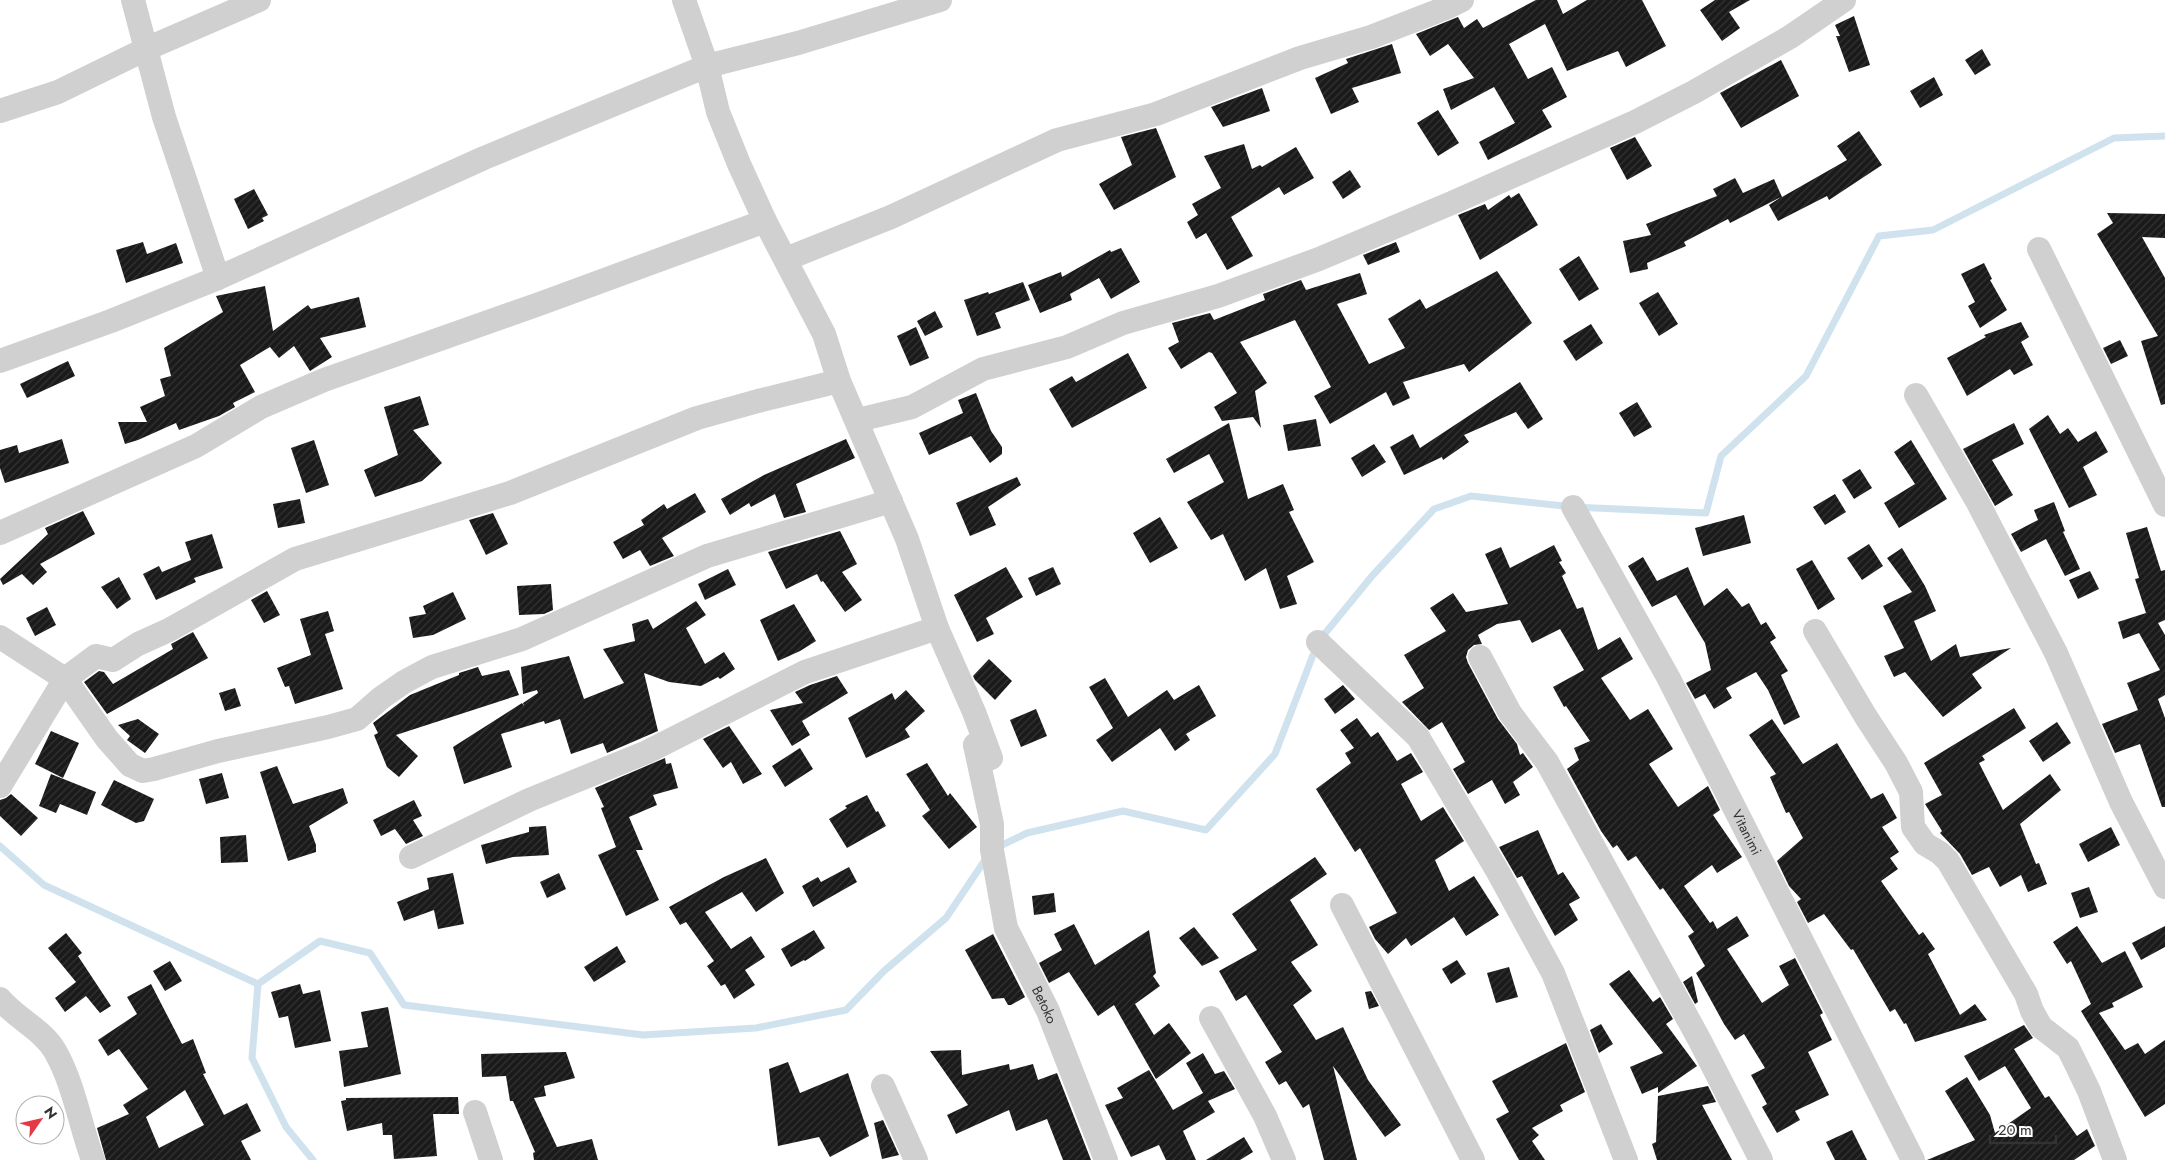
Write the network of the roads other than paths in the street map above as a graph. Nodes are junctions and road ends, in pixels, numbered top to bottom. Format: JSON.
{"nodes":[{"id":1,"x":133,"y":0,"type":"edge"},
{"id":2,"x":259,"y":0,"type":"edge"},
{"id":3,"x":684,"y":0,"type":"edge"},
{"id":4,"x":940,"y":0,"type":"edge"},
{"id":5,"x":1462,"y":0,"type":"edge"},
{"id":6,"x":1844,"y":0,"type":"edge"},
{"id":7,"x":146,"y":49,"type":"junction"},
{"id":8,"x":707,"y":66,"type":"junction"},
{"id":9,"x":0,"y":111,"type":"edge"},
{"id":10,"x":765,"y":221,"type":"junction"},
{"id":11,"x":2039,"y":249,"type":"dead end"},
{"id":12,"x":786,"y":259,"type":"junction"},
{"id":13,"x":218,"y":278,"type":"junction"},
{"id":14,"x":0,"y":361,"type":"edge"},
{"id":15,"x":839,"y":381,"type":"junction"},
{"id":16,"x":1916,"y":395,"type":"dead end"},
{"id":17,"x":858,"y":420,"type":"junction"},
{"id":18,"x":891,"y":501,"type":"junction"},
{"id":19,"x":2165,"y":505,"type":"edge"},
{"id":20,"x":1573,"y":507,"type":"dead end"},
{"id":21,"x":0,"y":533,"type":"edge"},
{"id":22,"x":937,"y":628,"type":"junction"},
{"id":23,"x":1815,"y":631,"type":"dead end"},
{"id":24,"x":0,"y":637,"type":"edge"},
{"id":25,"x":1318,"y":642,"type":"dead end"},
{"id":26,"x":1480,"y":657,"type":"dead end"},
{"id":27,"x":64,"y":679,"type":"junction"},
{"id":28,"x":0,"y":786,"type":"edge"},
{"id":29,"x":410,"y":857,"type":"dead end"},
{"id":30,"x":2165,"y":887,"type":"edge"},
{"id":31,"x":1342,"y":905,"type":"dead end"},
{"id":32,"x":0,"y":999,"type":"edge"},
{"id":33,"x":1210,"y":1018,"type":"dead end"},
{"id":34,"x":883,"y":1086,"type":"dead end"},
{"id":35,"x":475,"y":1112,"type":"dead end"},
{"id":36,"x":94,"y":1160,"type":"edge"},
{"id":37,"x":491,"y":1160,"type":"edge"},
{"id":38,"x":916,"y":1160,"type":"edge"},
{"id":39,"x":1106,"y":1160,"type":"edge"},
{"id":40,"x":1284,"y":1160,"type":"edge"},
{"id":41,"x":1473,"y":1160,"type":"edge"},
{"id":42,"x":1626,"y":1160,"type":"edge"},
{"id":43,"x":1761,"y":1160,"type":"edge"},
{"id":44,"x":1913,"y":1160,"type":"edge"},
{"id":45,"x":2115,"y":1160,"type":"edge"}],
"edges":[{"from":1,"to":7,"type":"street"},
{"from":2,"to":7,"type":"street"},
{"from":3,"to":8,"type":"street"},
{"from":4,"to":8,"type":"street"},
{"from":5,"to":12,"type":"street"},
{"from":6,"to":17,"type":"street"},
{"from":7,"to":9,"type":"street"},
{"from":7,"to":13,"type":"street"},
{"from":8,"to":10,"type":"street"},
{"from":8,"to":13,"type":"street"},
{"from":10,"to":12,"type":"street"},
{"from":10,"to":21,"type":"street"},
{"from":11,"to":19,"type":"street"},
{"from":12,"to":15,"type":"street"},
{"from":13,"to":14,"type":"street"},
{"from":15,"to":17,"type":"street"},
{"from":15,"to":27,"type":"street"},
{"from":16,"to":30,"type":"street"},
{"from":17,"to":18,"type":"street"},
{"from":18,"to":22,"type":"street"},
{"from":18,"to":27,"type":"street"},
{"from":20,"to":44,"type":"street","name":"Vitanimi"},
{"from":22,"to":29,"type":"street"},
{"from":22,"to":39,"type":"street","name":"Betoko"},
{"from":23,"to":45,"type":"street"},
{"from":24,"to":27,"type":"street"},
{"from":25,"to":42,"type":"street"},
{"from":26,"to":43,"type":"street"},
{"from":27,"to":28,"type":"street"},
{"from":31,"to":41,"type":"street"},
{"from":32,"to":36,"type":"street"},
{"from":33,"to":40,"type":"street"},
{"from":34,"to":38,"type":"street"},
{"from":35,"to":37,"type":"street"}]}
